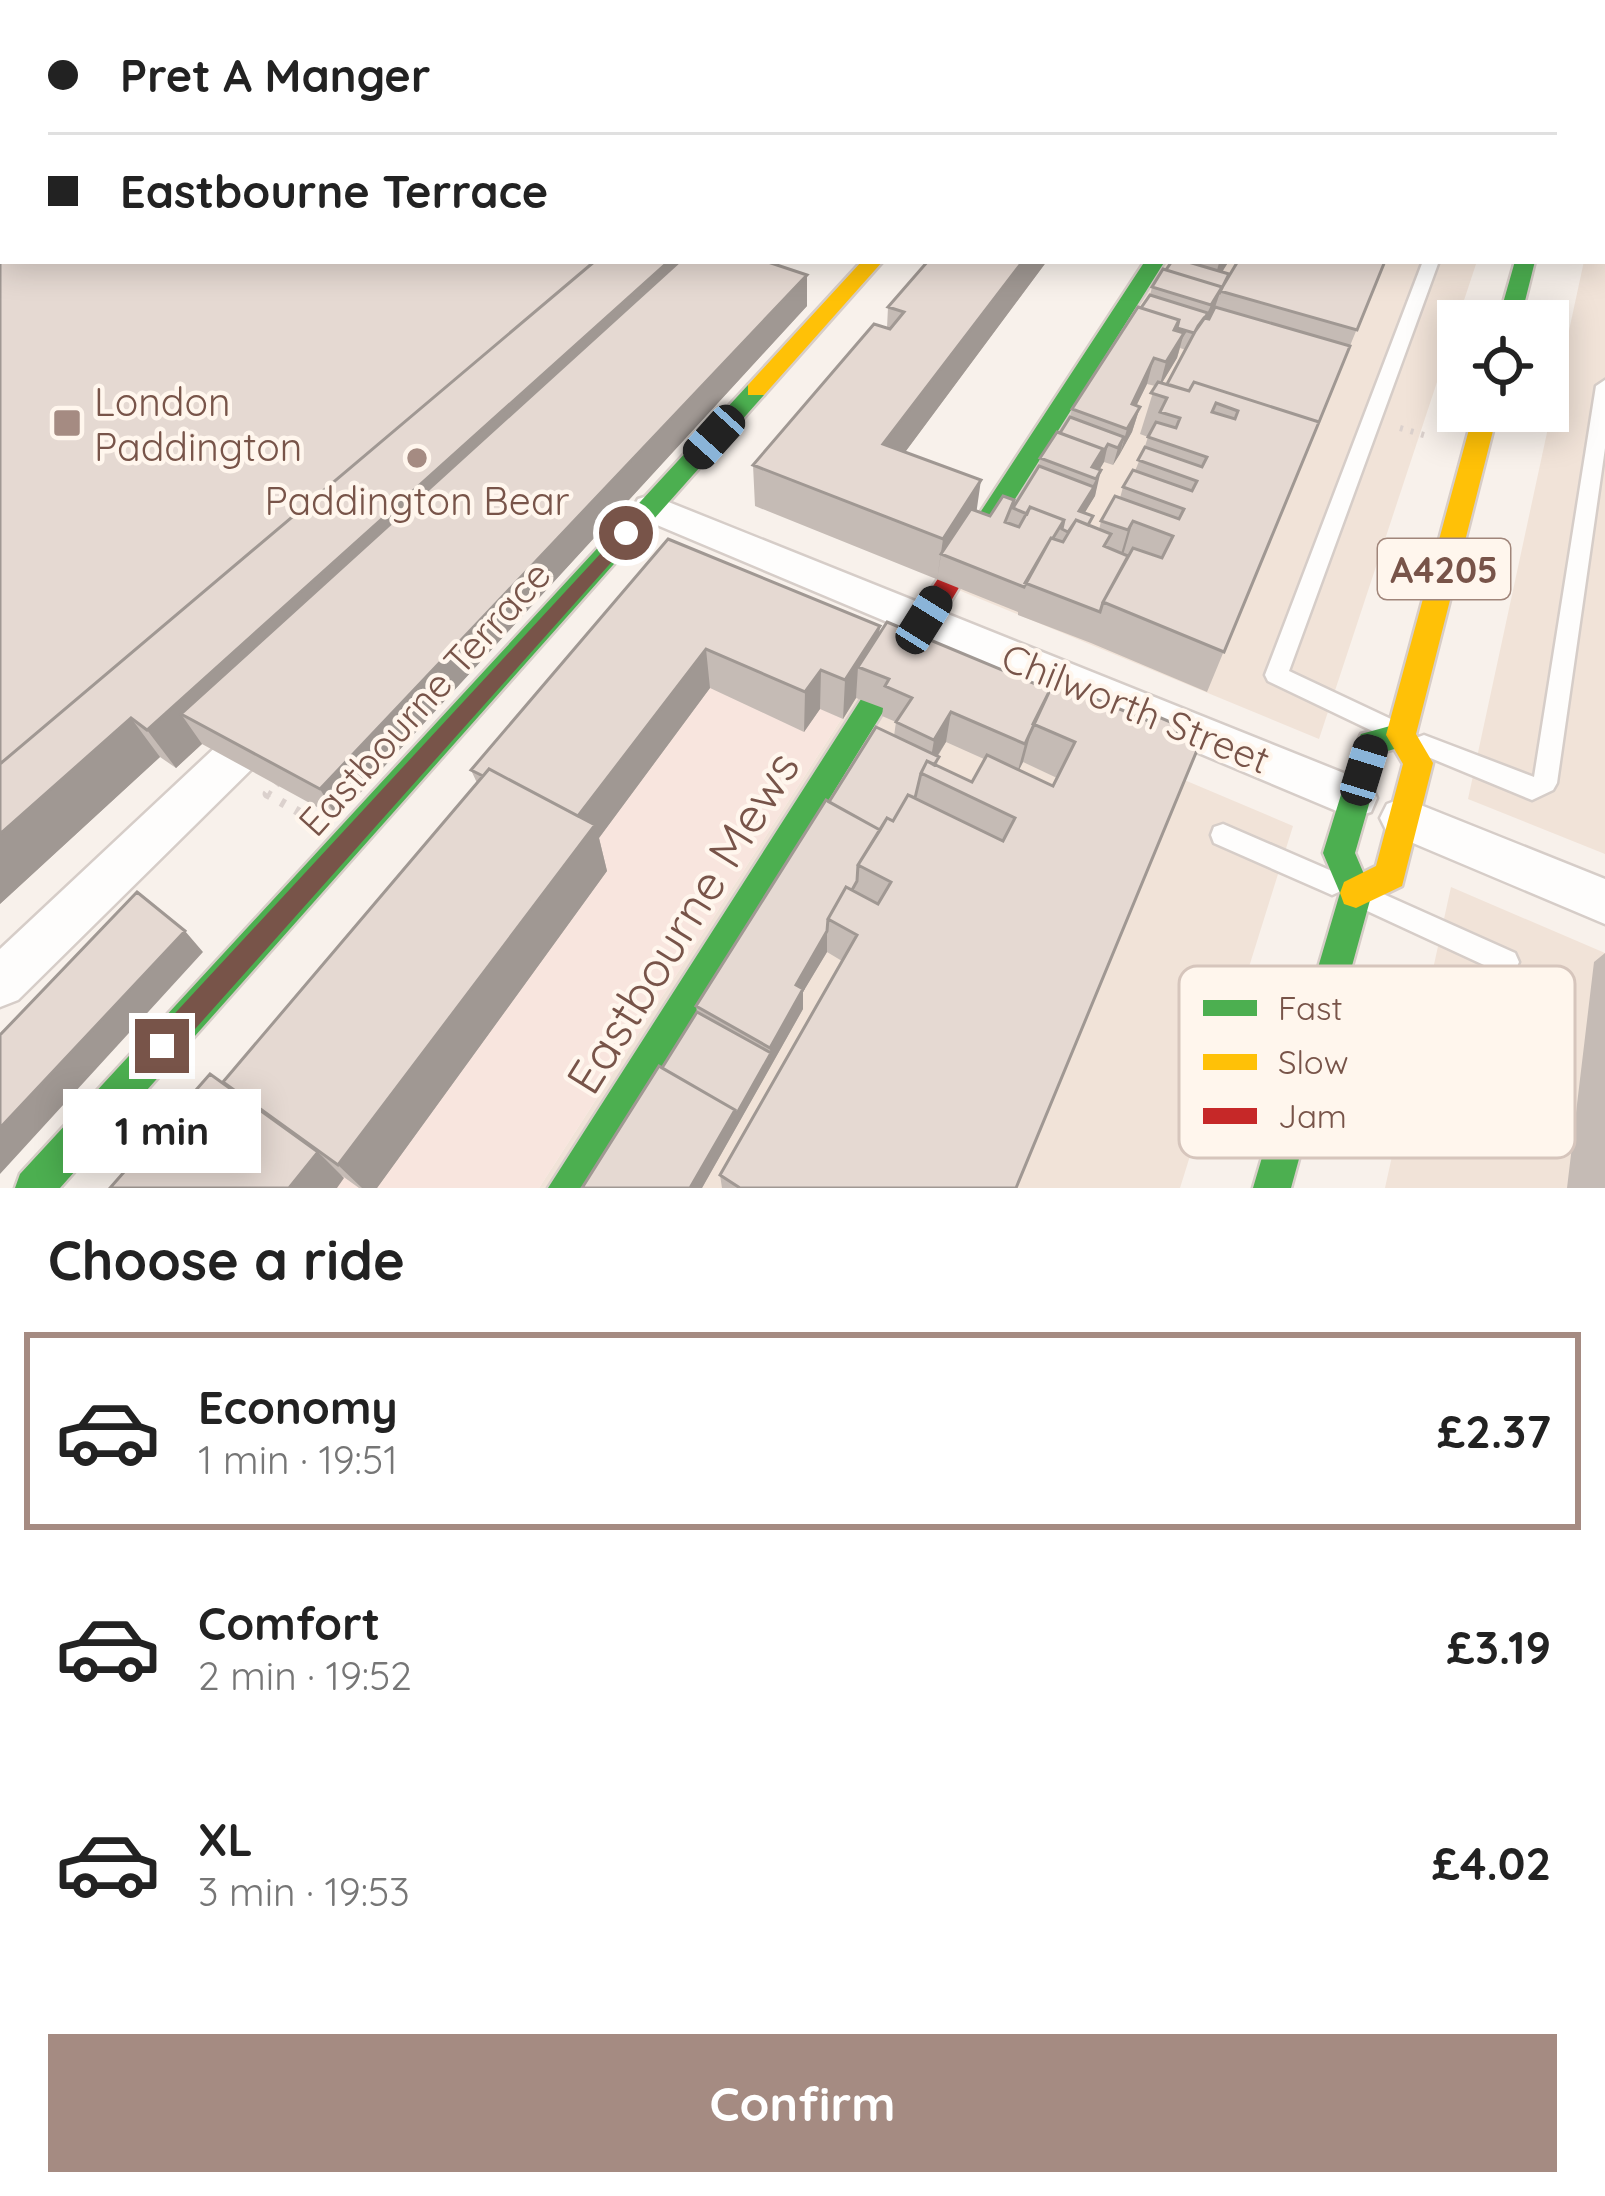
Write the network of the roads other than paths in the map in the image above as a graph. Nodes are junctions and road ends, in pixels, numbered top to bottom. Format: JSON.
{"nodes":[{"id":1,"x":870,"y":264,"type":"edge"},
{"id":2,"x":1153,"y":264,"type":"edge"},
{"id":3,"x":1431,"y":264,"type":"edge"},
{"id":4,"x":1524,"y":264,"type":"edge"},
{"id":5,"x":1515,"y":300,"type":"edge"},
{"id":6,"x":1605,"y":386,"type":"edge"},
{"id":7,"x":1480,"y":432,"type":"edge"},
{"id":8,"x":651,"y":508,"type":"junction"},
{"id":9,"x":976,"y":538,"type":"edge"},
{"id":10,"x":947,"y":584,"type":"edge"},
{"id":11,"x":924,"y":620,"type":"junction"},
{"id":12,"x":900,"y":660,"type":"edge"},
{"id":13,"x":296,"y":698,"type":"edge"},
{"id":14,"x":873,"y":704,"type":"edge"},
{"id":15,"x":1401,"y":735,"type":"junction"},
{"id":16,"x":1354,"y":798,"type":"junction"},
{"id":17,"x":1403,"y":818,"type":"junction"},
{"id":18,"x":1223,"y":835,"type":"dead end"},
{"id":19,"x":1356,"y":893,"type":"junction"},
{"id":20,"x":1605,"y":902,"type":"edge"},
{"id":21,"x":1506,"y":962,"type":"dead end"},
{"id":22,"x":1335,"y":966,"type":"edge"},
{"id":23,"x":0,"y":983,"type":"edge"},
{"id":24,"x":1281,"y":1158,"type":"edge"},
{"id":25,"x":34,"y":1188,"type":"edge"},
{"id":26,"x":567,"y":1188,"type":"edge"},
{"id":27,"x":1272,"y":1188,"type":"edge"}],
"edges":[{"from":1,"to":8,"type":"street","name":"Eastbourne Terrace"},
{"from":2,"to":9,"type":"street"},
{"from":3,"to":15,"type":"lane"},
{"from":4,"to":5,"type":"street"},
{"from":6,"to":15,"type":"lane"},
{"from":7,"to":15,"type":"street","number":"A4205"},
{"from":8,"to":11,"type":"street","name":"Chilworth Street"},
{"from":8,"to":25,"type":"street","name":"Eastbourne Terrace"},
{"from":10,"to":11,"type":"street"},
{"from":11,"to":12,"type":"street"},
{"from":11,"to":16,"type":"street","name":"Chilworth Street"},
{"from":13,"to":23,"type":"street"},
{"from":14,"to":26,"type":"street","name":"Eastbourne Mews"},
{"from":15,"to":16,"type":"street","number":"A4205"},
{"from":15,"to":17,"type":"street","number":"A4205"},
{"from":16,"to":19,"type":"street","number":"A4205"},
{"from":17,"to":19,"type":"street","number":"A4205"},
{"from":17,"to":20,"type":"street"},
{"from":18,"to":19,"type":"lane"},
{"from":19,"to":21,"type":"lane"},
{"from":19,"to":22,"type":"street","number":"A4205"},
{"from":24,"to":27,"type":"street","number":"A4205"}]}
